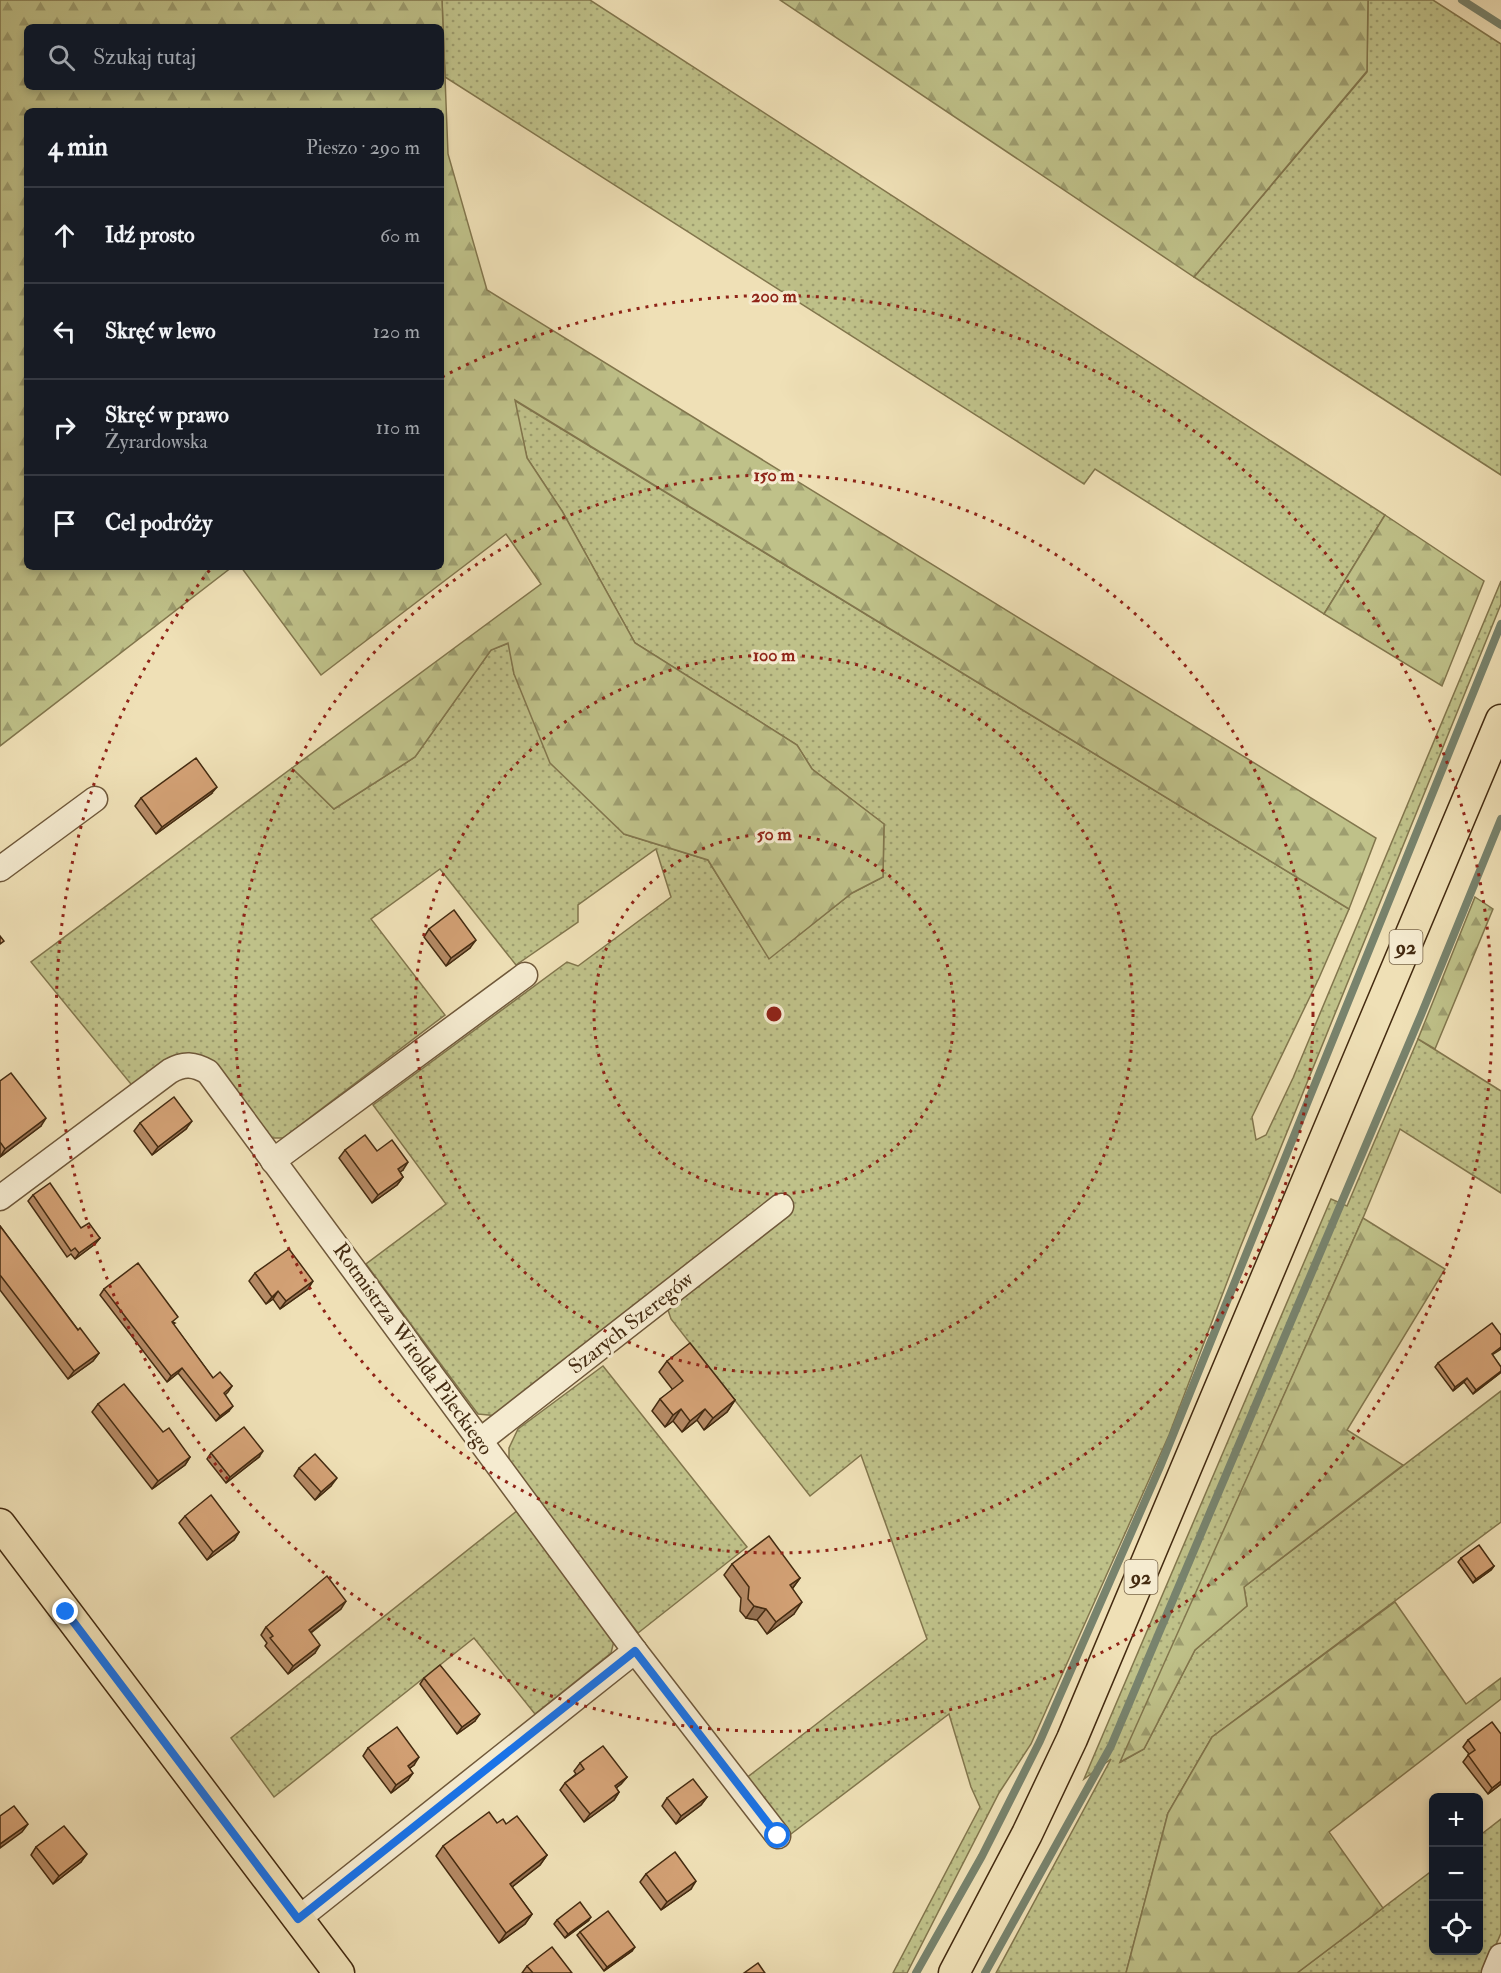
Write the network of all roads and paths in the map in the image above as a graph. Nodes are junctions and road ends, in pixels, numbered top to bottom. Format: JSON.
{"nodes":[{"id":1,"x":1501,"y":720,"type":"edge"},
{"id":2,"x":95,"y":799,"type":"dead end"},
{"id":3,"x":0,"y":869,"type":"edge"},
{"id":4,"x":525,"y":975,"type":"dead end"},
{"id":5,"x":273,"y":1161,"type":"junction"},
{"id":6,"x":0,"y":1197,"type":"edge"},
{"id":7,"x":781,"y":1206,"type":"dead end"},
{"id":8,"x":481,"y":1440,"type":"junction"},
{"id":9,"x":0,"y":1524,"type":"edge"},
{"id":10,"x":635,"y":1651,"type":"junction"},
{"id":11,"x":778,"y":1836,"type":"dead end"},
{"id":12,"x":298,"y":1919,"type":"junction"},
{"id":13,"x":1501,"y":1956,"type":"edge"},
{"id":14,"x":339,"y":1973,"type":"edge"},
{"id":15,"x":954,"y":1973,"type":"edge"},
{"id":16,"x":1494,"y":1973,"type":"edge"}],
"edges":[{"from":1,"to":15,"type":"main road","number":"92"},
{"from":2,"to":3,"type":"street"},
{"from":4,"to":5,"type":"street"},
{"from":5,"to":6,"type":"street","name":"Rotmistrza Witolda Pileckiego"},
{"from":5,"to":8,"type":"street","name":"Rotmistrza Witolda Pileckiego"},
{"from":7,"to":8,"type":"street","name":"Szarych Szeregów"},
{"from":8,"to":10,"type":"street","name":"Rotmistrza Witolda Pileckiego"},
{"from":9,"to":12,"type":"main road"},
{"from":10,"to":11,"type":"street","name":"Rotmistrza Witolda Pileckiego"},
{"from":10,"to":12,"type":"street"},
{"from":12,"to":14,"type":"main road"},
{"from":13,"to":16,"type":"street"}]}
